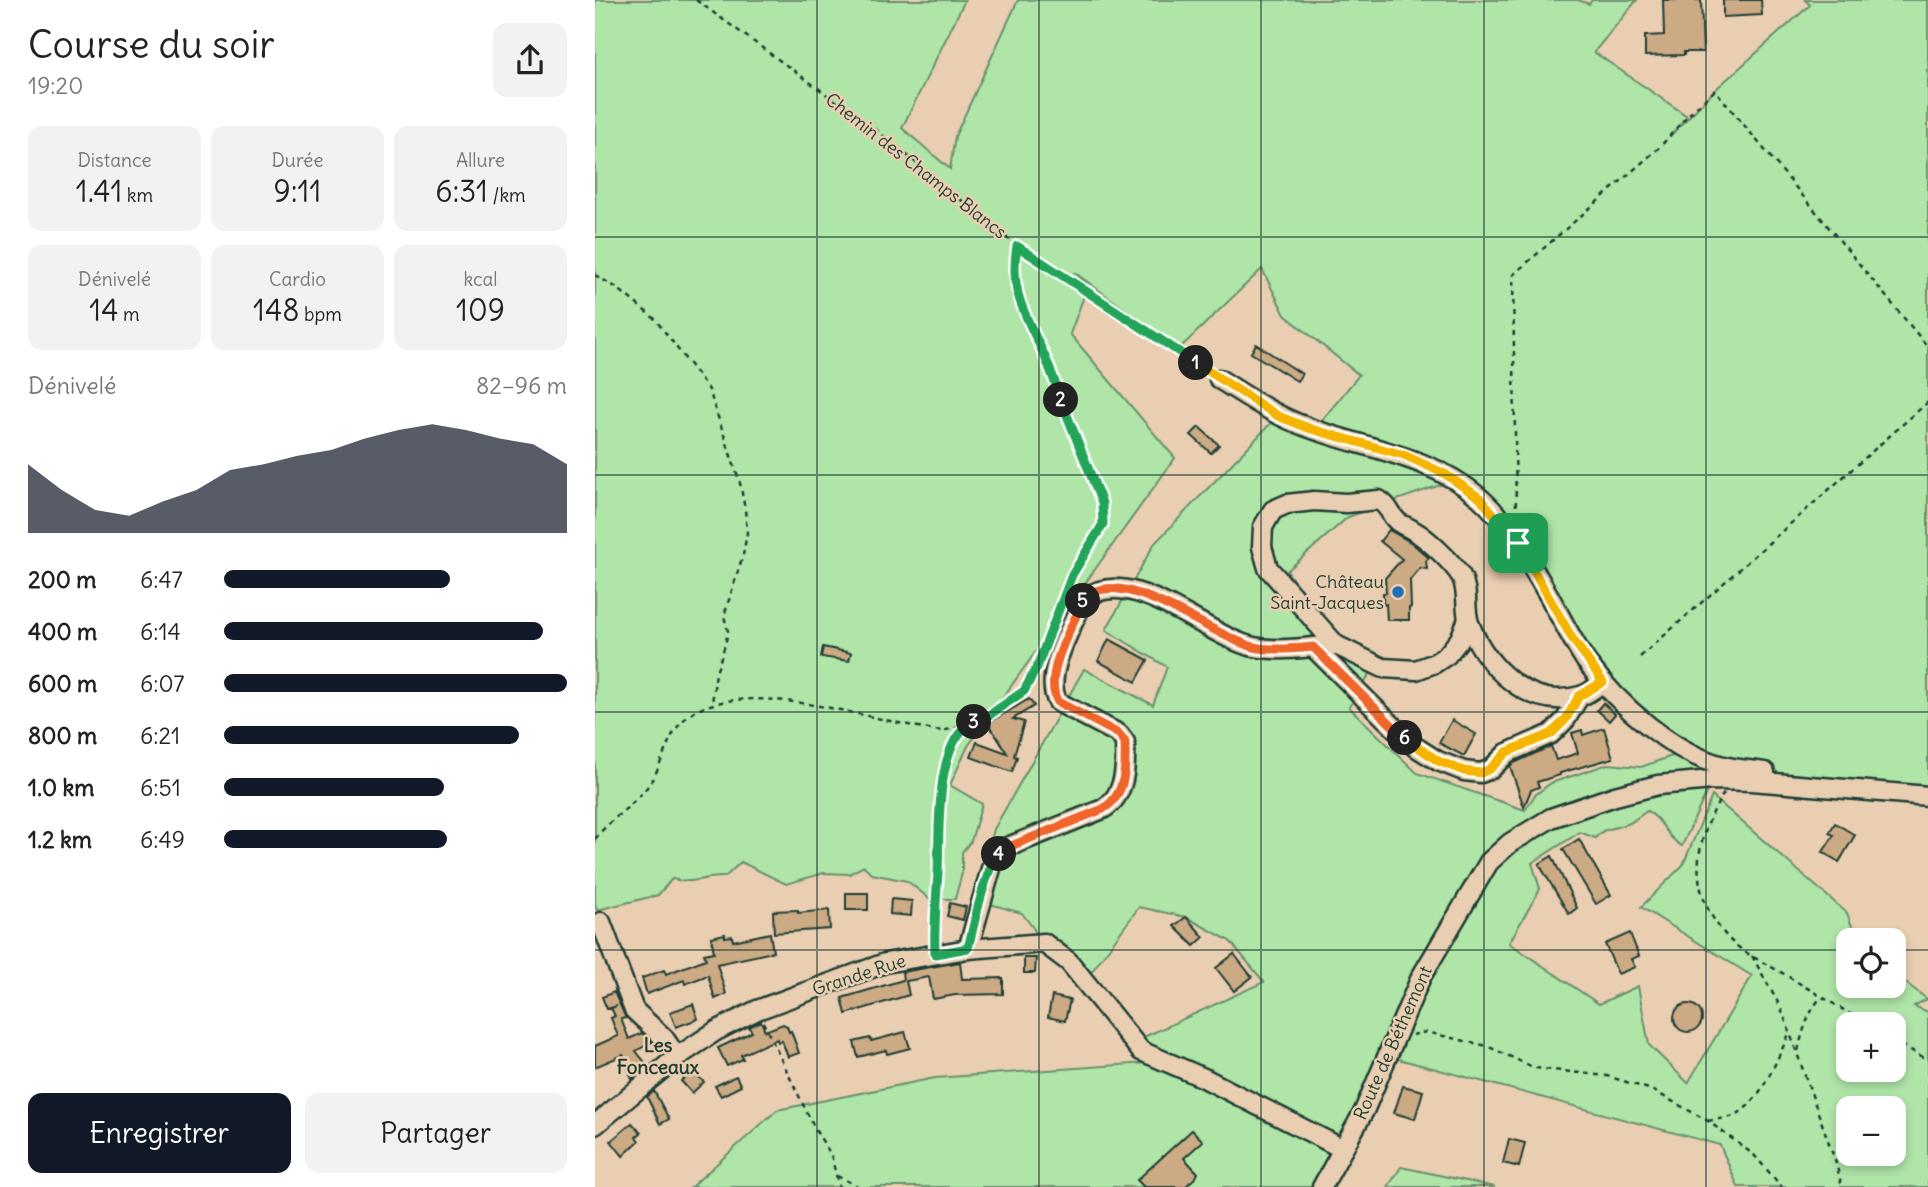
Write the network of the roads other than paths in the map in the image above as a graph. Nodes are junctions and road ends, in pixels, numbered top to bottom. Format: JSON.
{"nodes":[{"id":1,"x":1219,"y":379,"type":"road end"},
{"id":2,"x":1468,"y":619,"type":"junction"},
{"id":3,"x":1336,"y":645,"type":"junction"},
{"id":4,"x":1313,"y":647,"type":"junction"},
{"id":5,"x":1603,"y":682,"type":"junction"},
{"id":6,"x":1579,"y":696,"type":"junction"},
{"id":7,"x":1796,"y":784,"type":"junction"},
{"id":8,"x":1928,"y":796,"type":"edge"},
{"id":9,"x":601,"y":922,"type":"dead end"},
{"id":10,"x":968,"y":948,"type":"junction"},
{"id":11,"x":677,"y":1057,"type":"junction"},
{"id":12,"x":595,"y":1125,"type":"edge"},
{"id":13,"x":1343,"y":1149,"type":"junction"},
{"id":14,"x":1322,"y":1187,"type":"edge"}],
"edges":[{"from":1,"to":5,"type":"street"},
{"from":2,"to":3,"type":"street"},
{"from":2,"to":3,"type":"street"},
{"from":2,"to":6,"type":"street"},
{"from":3,"to":4,"type":"street"},
{"from":4,"to":6,"type":"street"},
{"from":4,"to":10,"type":"street"},
{"from":5,"to":6,"type":"street"},
{"from":5,"to":7,"type":"street"},
{"from":7,"to":8,"type":"street","name":"Route de Béthemont"},
{"from":7,"to":13,"type":"street","name":"Route de Béthemont"},
{"from":9,"to":11,"type":"street"},
{"from":10,"to":11,"type":"street","name":"Grande Rue"},
{"from":10,"to":13,"type":"street","name":"Grande Rue"},
{"from":11,"to":12,"type":"street","name":"Grande Rue"},
{"from":13,"to":14,"type":"street","name":"Route de Béthemont"}]}
